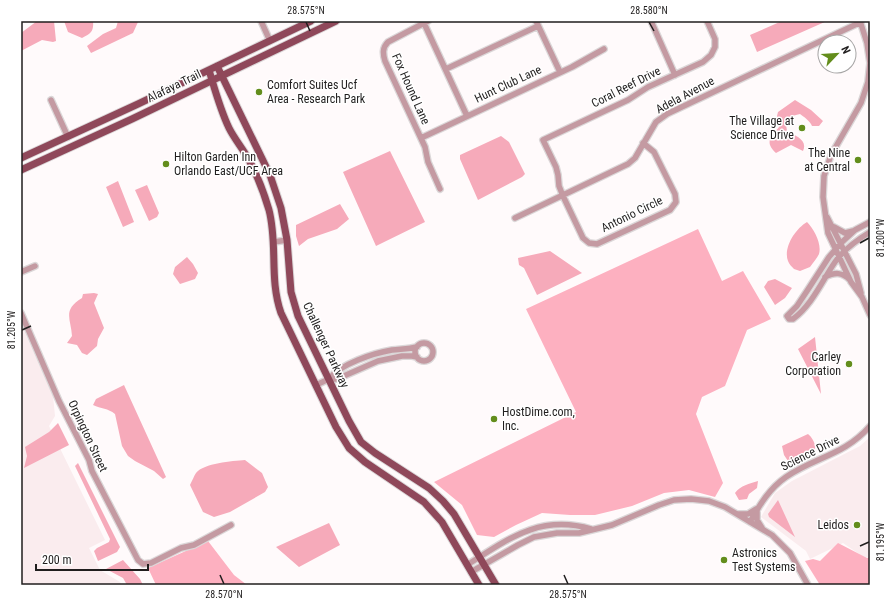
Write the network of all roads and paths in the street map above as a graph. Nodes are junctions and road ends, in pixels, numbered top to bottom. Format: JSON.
{"nodes":[{"id":1,"x":261,"y":21,"type":"edge"},
{"id":2,"x":311,"y":21,"type":"edge"},
{"id":3,"x":336,"y":21,"type":"edge"},
{"id":4,"x":651,"y":21,"type":"edge"},
{"id":5,"x":707,"y":21,"type":"edge"},
{"id":6,"x":860,"y":21,"type":"edge"},
{"id":7,"x":425,"y":22,"type":"edge"},
{"id":8,"x":537,"y":24,"type":"edge"},
{"id":9,"x":270,"y":41,"type":"junction"},
{"id":10,"x":604,"y":49,"type":"dead end"},
{"id":11,"x":217,"y":66,"type":"junction"},
{"id":12,"x":209,"y":70,"type":"junction"},
{"id":13,"x":446,"y":70,"type":"junction"},
{"id":14,"x":560,"y":72,"type":"junction"},
{"id":15,"x":675,"y":75,"type":"junction"},
{"id":16,"x":221,"y":76,"type":"junction"},
{"id":17,"x":212,"y":80,"type":"junction"},
{"id":18,"x":51,"y":100,"type":"dead end"},
{"id":19,"x":467,"y":116,"type":"junction"},
{"id":20,"x":81,"y":131,"type":"junction"},
{"id":21,"x":68,"y":137,"type":"junction"},
{"id":22,"x":421,"y":138,"type":"junction"},
{"id":23,"x":643,"y":143,"type":"junction"},
{"id":24,"x":72,"y":147,"type":"junction"},
{"id":25,"x":59,"y":153,"type":"junction"},
{"id":26,"x":21,"y":158,"type":"edge"},
{"id":27,"x":556,"y":167,"type":"joint"},
{"id":28,"x":21,"y":170,"type":"edge"},
{"id":29,"x":440,"y":189,"type":"dead end"},
{"id":30,"x":563,"y":196,"type":"junction"},
{"id":31,"x":826,"y":214,"type":"junction"},
{"id":32,"x":515,"y":218,"type":"dead end"},
{"id":33,"x":870,"y":222,"type":"edge"},
{"id":34,"x":833,"y":227,"type":"junction"},
{"id":35,"x":856,"y":230,"type":"junction"},
{"id":36,"x":870,"y":232,"type":"edge"},
{"id":37,"x":287,"y":240,"type":"junction"},
{"id":38,"x":274,"y":242,"type":"junction"},
{"id":39,"x":841,"y":243,"type":"junction"},
{"id":40,"x":836,"y":249,"type":"junction"},
{"id":41,"x":844,"y":250,"type":"junction"},
{"id":42,"x":839,"y":256,"type":"junction"},
{"id":43,"x":35,"y":266,"type":"dead end"},
{"id":44,"x":21,"y":272,"type":"edge"},
{"id":45,"x":825,"y":277,"type":"junction"},
{"id":46,"x":851,"y":282,"type":"junction"},
{"id":47,"x":862,"y":297,"type":"junction"},
{"id":48,"x":21,"y":313,"type":"edge"},
{"id":49,"x":870,"y":315,"type":"edge"},
{"id":50,"x":417,"y":347,"type":"junction"},
{"id":51,"x":417,"y":357,"type":"junction"},
{"id":52,"x":329,"y":379,"type":"junction"},
{"id":53,"x":316,"y":385,"type":"junction"},
{"id":54,"x":870,"y":426,"type":"edge"},
{"id":55,"x":758,"y":508,"type":"junction"},
{"id":56,"x":736,"y":513,"type":"junction"},
{"id":57,"x":750,"y":522,"type":"junction"},
{"id":58,"x":231,"y":526,"type":"dead end"},
{"id":59,"x":591,"y":529,"type":"junction"},
{"id":60,"x":763,"y":529,"type":"junction"},
{"id":61,"x":479,"y":557,"type":"junction"},
{"id":62,"x":467,"y":565,"type":"junction"},
{"id":63,"x":484,"y":565,"type":"junction"},
{"id":64,"x":471,"y":572,"type":"junction"},
{"id":65,"x":479,"y":585,"type":"edge"},
{"id":66,"x":496,"y":585,"type":"edge"},
{"id":67,"x":808,"y":585,"type":"edge"}],
"edges":[{"from":1,"to":9,"type":"street"},
{"from":2,"to":9,"type":"main road","name":"Alafaya Trail"},
{"from":3,"to":16,"type":"main road","name":"Alafaya Trail"},
{"from":4,"to":15,"type":"street"},
{"from":5,"to":15,"type":"street","name":"Coral Reef Drive"},
{"from":6,"to":23,"type":"street","name":"Adela Avenue"},
{"from":6,"to":31,"type":"street"},
{"from":7,"to":13,"type":"street"},
{"from":7,"to":22,"type":"street","name":"Fox Hound Lane"},
{"from":8,"to":13,"type":"street"},
{"from":8,"to":14,"type":"street"},
{"from":9,"to":11,"type":"main road","name":"Alafaya Trail"},
{"from":10,"to":14,"type":"street","name":"Hunt Club Lane"},
{"from":11,"to":12,"type":"main road","name":"Alafaya Trail"},
{"from":11,"to":16,"type":"main road","name":"Challenger Parkway"},
{"from":12,"to":17,"type":"main road"},
{"from":12,"to":20,"type":"main road","name":"Alafaya Trail"},
{"from":13,"to":19,"type":"street"},
{"from":14,"to":19,"type":"street","name":"Hunt Club Lane"},
{"from":15,"to":27,"type":"street","name":"Coral Reef Drive"},
{"from":16,"to":17,"type":"main road","name":"Alafaya Trail"},
{"from":16,"to":37,"type":"main road","name":"Challenger Parkway"},
{"from":17,"to":24,"type":"main road","name":"Alafaya Trail"},
{"from":17,"to":38,"type":"main road"},
{"from":18,"to":21,"type":"street"},
{"from":19,"to":22,"type":"street","name":"Hunt Club Lane"},
{"from":20,"to":21,"type":"main road","name":"Alafaya Trail"},
{"from":20,"to":24,"type":"main road"},
{"from":21,"to":25,"type":"main road"},
{"from":21,"to":26,"type":"main road","name":"Alafaya Trail"},
{"from":22,"to":29,"type":"street"},
{"from":23,"to":30,"type":"street","name":"Adela Avenue"},
{"from":23,"to":30,"type":"street","name":"Antonio Circle"},
{"from":24,"to":25,"type":"main road","name":"Alafaya Trail"},
{"from":25,"to":28,"type":"main road","name":"Alafaya Trail"},
{"from":27,"to":30,"type":"street","name":"Antonio Circle"},
{"from":30,"to":32,"type":"street","name":"Adela Avenue"},
{"from":31,"to":34,"type":"street"},
{"from":31,"to":40,"type":"street"},
{"from":33,"to":35,"type":"street"},
{"from":34,"to":35,"type":"street"},
{"from":34,"to":39,"type":"street"},
{"from":35,"to":39,"type":"street"},
{"from":36,"to":41,"type":"street"},
{"from":37,"to":38,"type":"street"},
{"from":37,"to":52,"type":"main road","name":"Challenger Parkway"},
{"from":38,"to":53,"type":"main road"},
{"from":39,"to":40,"type":"street"},
{"from":39,"to":41,"type":"street"},
{"from":40,"to":42,"type":"street"},
{"from":40,"to":45,"type":"street"},
{"from":41,"to":42,"type":"street"},
{"from":41,"to":47,"type":"street"},
{"from":42,"to":45,"type":"street"},
{"from":42,"to":46,"type":"street"},
{"from":43,"to":44,"type":"street"},
{"from":45,"to":46,"type":"street"},
{"from":46,"to":47,"type":"street"},
{"from":47,"to":49,"type":"street"},
{"from":48,"to":58,"type":"street","name":"Orpington Street"},
{"from":50,"to":51,"type":"street"},
{"from":50,"to":51,"type":"street"},
{"from":50,"to":52,"type":"street"},
{"from":51,"to":52,"type":"street"},
{"from":52,"to":53,"type":"street"},
{"from":52,"to":61,"type":"main road","name":"Challenger Parkway"},
{"from":53,"to":62,"type":"main road"},
{"from":54,"to":55,"type":"street","name":"Science Drive"},
{"from":55,"to":56,"type":"street"},
{"from":55,"to":57,"type":"street","name":"Science Drive"},
{"from":55,"to":60,"type":"street"},
{"from":56,"to":57,"type":"street"},
{"from":56,"to":59,"type":"street"},
{"from":57,"to":60,"type":"street"},
{"from":59,"to":61,"type":"street"},
{"from":59,"to":63,"type":"street"},
{"from":60,"to":67,"type":"street"},
{"from":61,"to":62,"type":"street"},
{"from":61,"to":63,"type":"main road","name":"Challenger Parkway"},
{"from":62,"to":64,"type":"main road"},
{"from":63,"to":64,"type":"street"},
{"from":63,"to":66,"type":"main road","name":"Challenger Parkway"},
{"from":64,"to":65,"type":"main road"}]}
